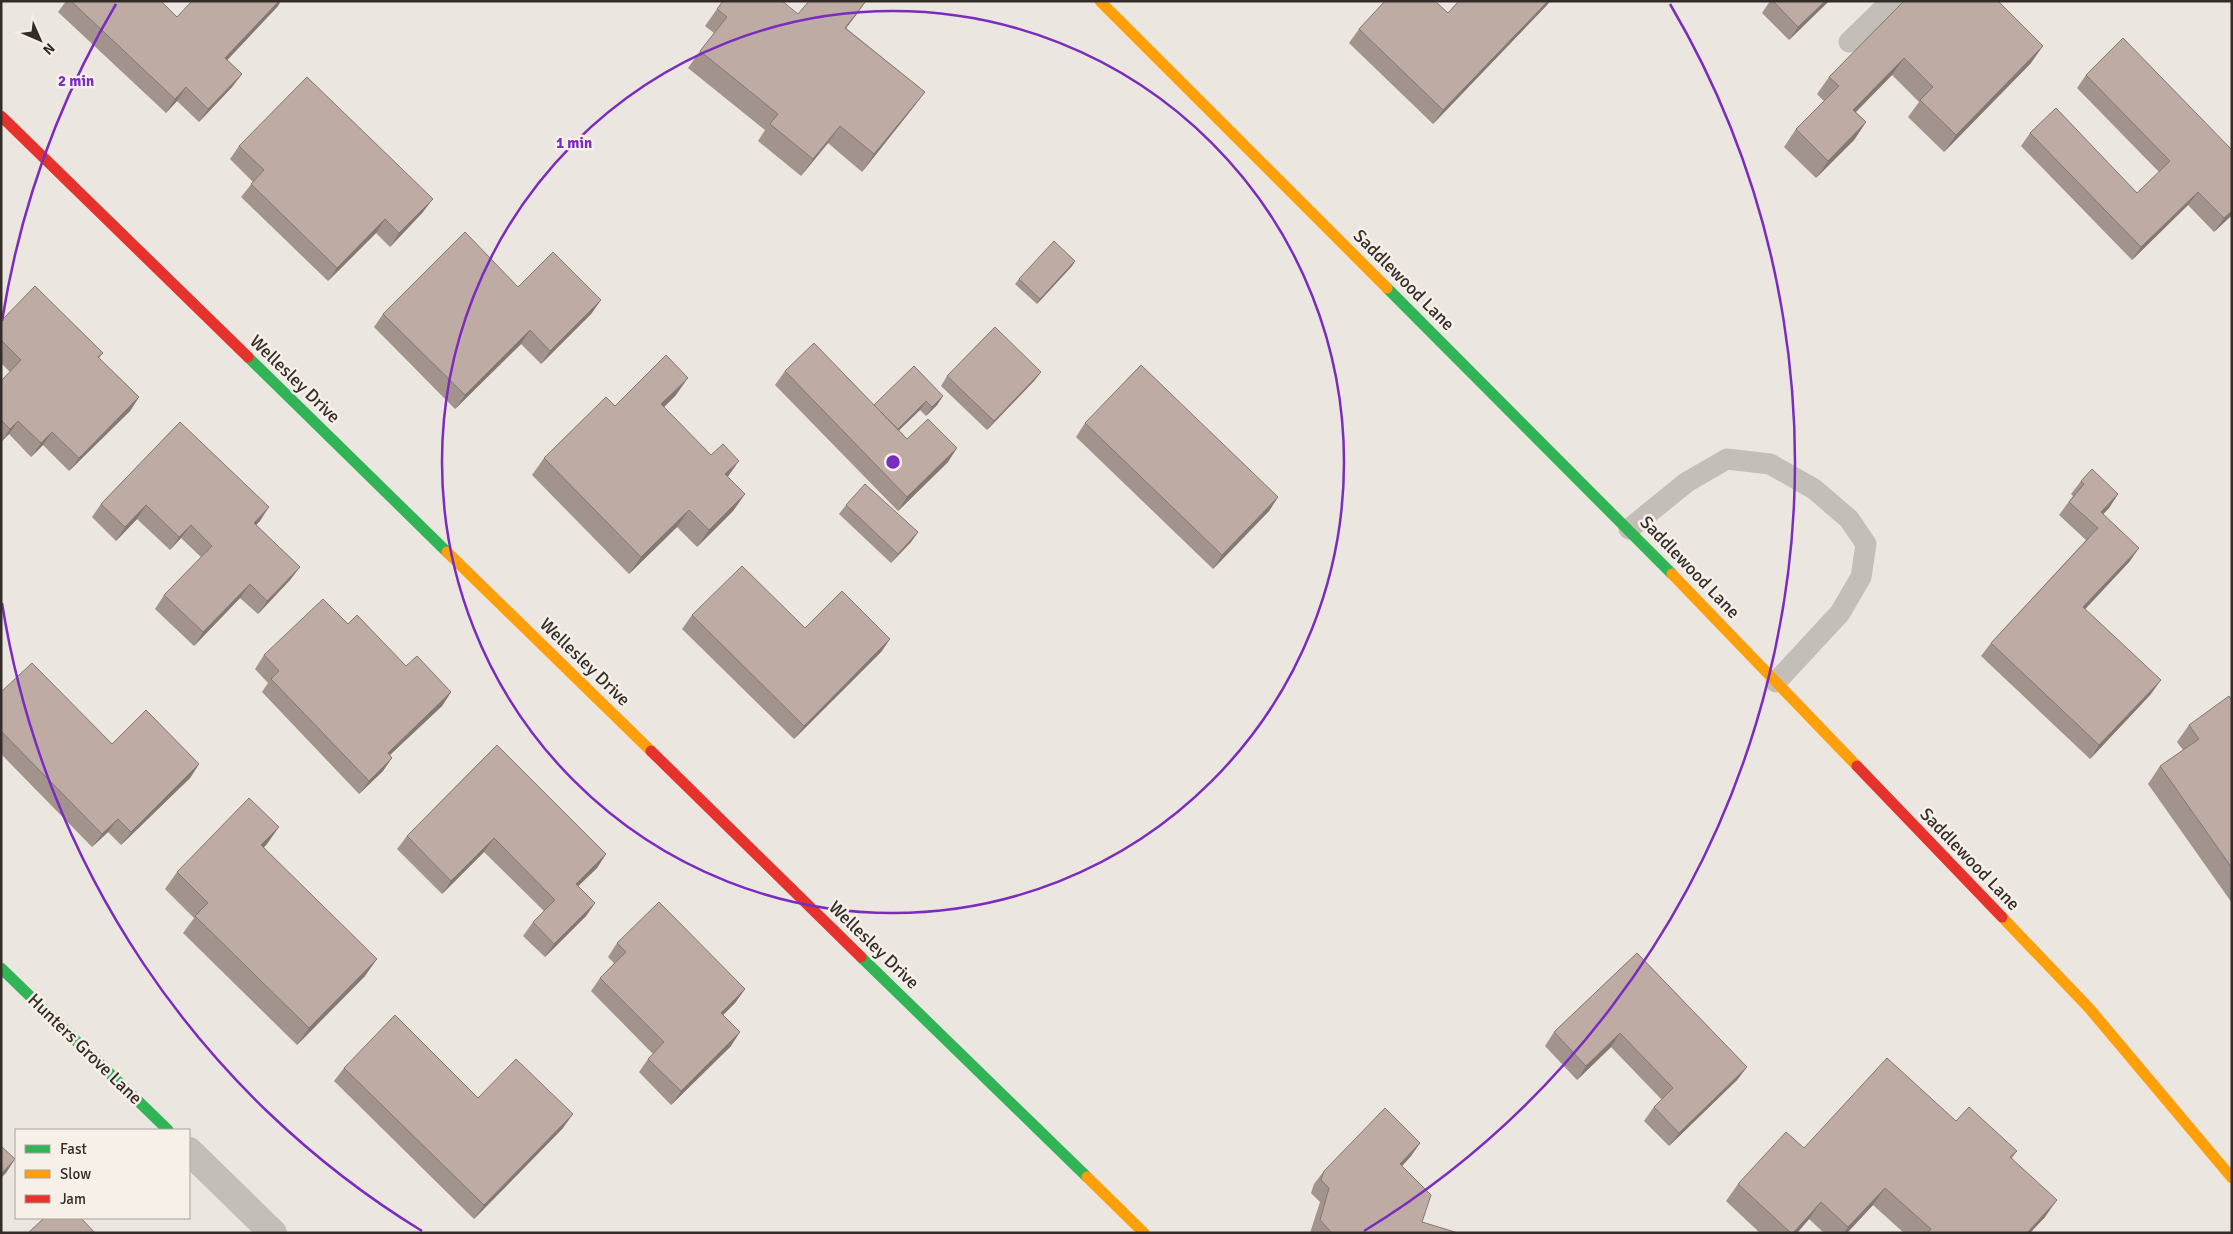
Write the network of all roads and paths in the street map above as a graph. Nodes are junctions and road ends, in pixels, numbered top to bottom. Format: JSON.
{"nodes":[{"id":1,"x":1100,"y":1,"type":"edge"},
{"id":2,"x":1891,"y":1,"type":"edge"},
{"id":3,"x":1849,"y":42,"type":"dead end"},
{"id":4,"x":1,"y":116,"type":"edge"},
{"id":5,"x":1629,"y":529,"type":"junction"},
{"id":6,"x":1776,"y":682,"type":"junction"},
{"id":7,"x":1,"y":968,"type":"edge"},
{"id":8,"x":167,"y":1129,"type":"edge"},
{"id":9,"x":190,"y":1152,"type":"edge"},
{"id":10,"x":2232,"y":1178,"type":"edge"},
{"id":11,"x":273,"y":1233,"type":"edge"},
{"id":12,"x":1144,"y":1233,"type":"edge"}],
"edges":[{"from":1,"to":5,"type":"street","name":"Saddlewood Lane"},
{"from":2,"to":3,"type":"lane"},
{"from":4,"to":12,"type":"street","name":"Wellesley Drive"},
{"from":5,"to":6,"type":"street","name":"Saddlewood Lane"},
{"from":5,"to":6,"type":"lane"},
{"from":6,"to":10,"type":"street","name":"Saddlewood Lane"},
{"from":7,"to":8,"type":"street","name":"Hunters Grove Lane"},
{"from":9,"to":11,"type":"street"}]}
